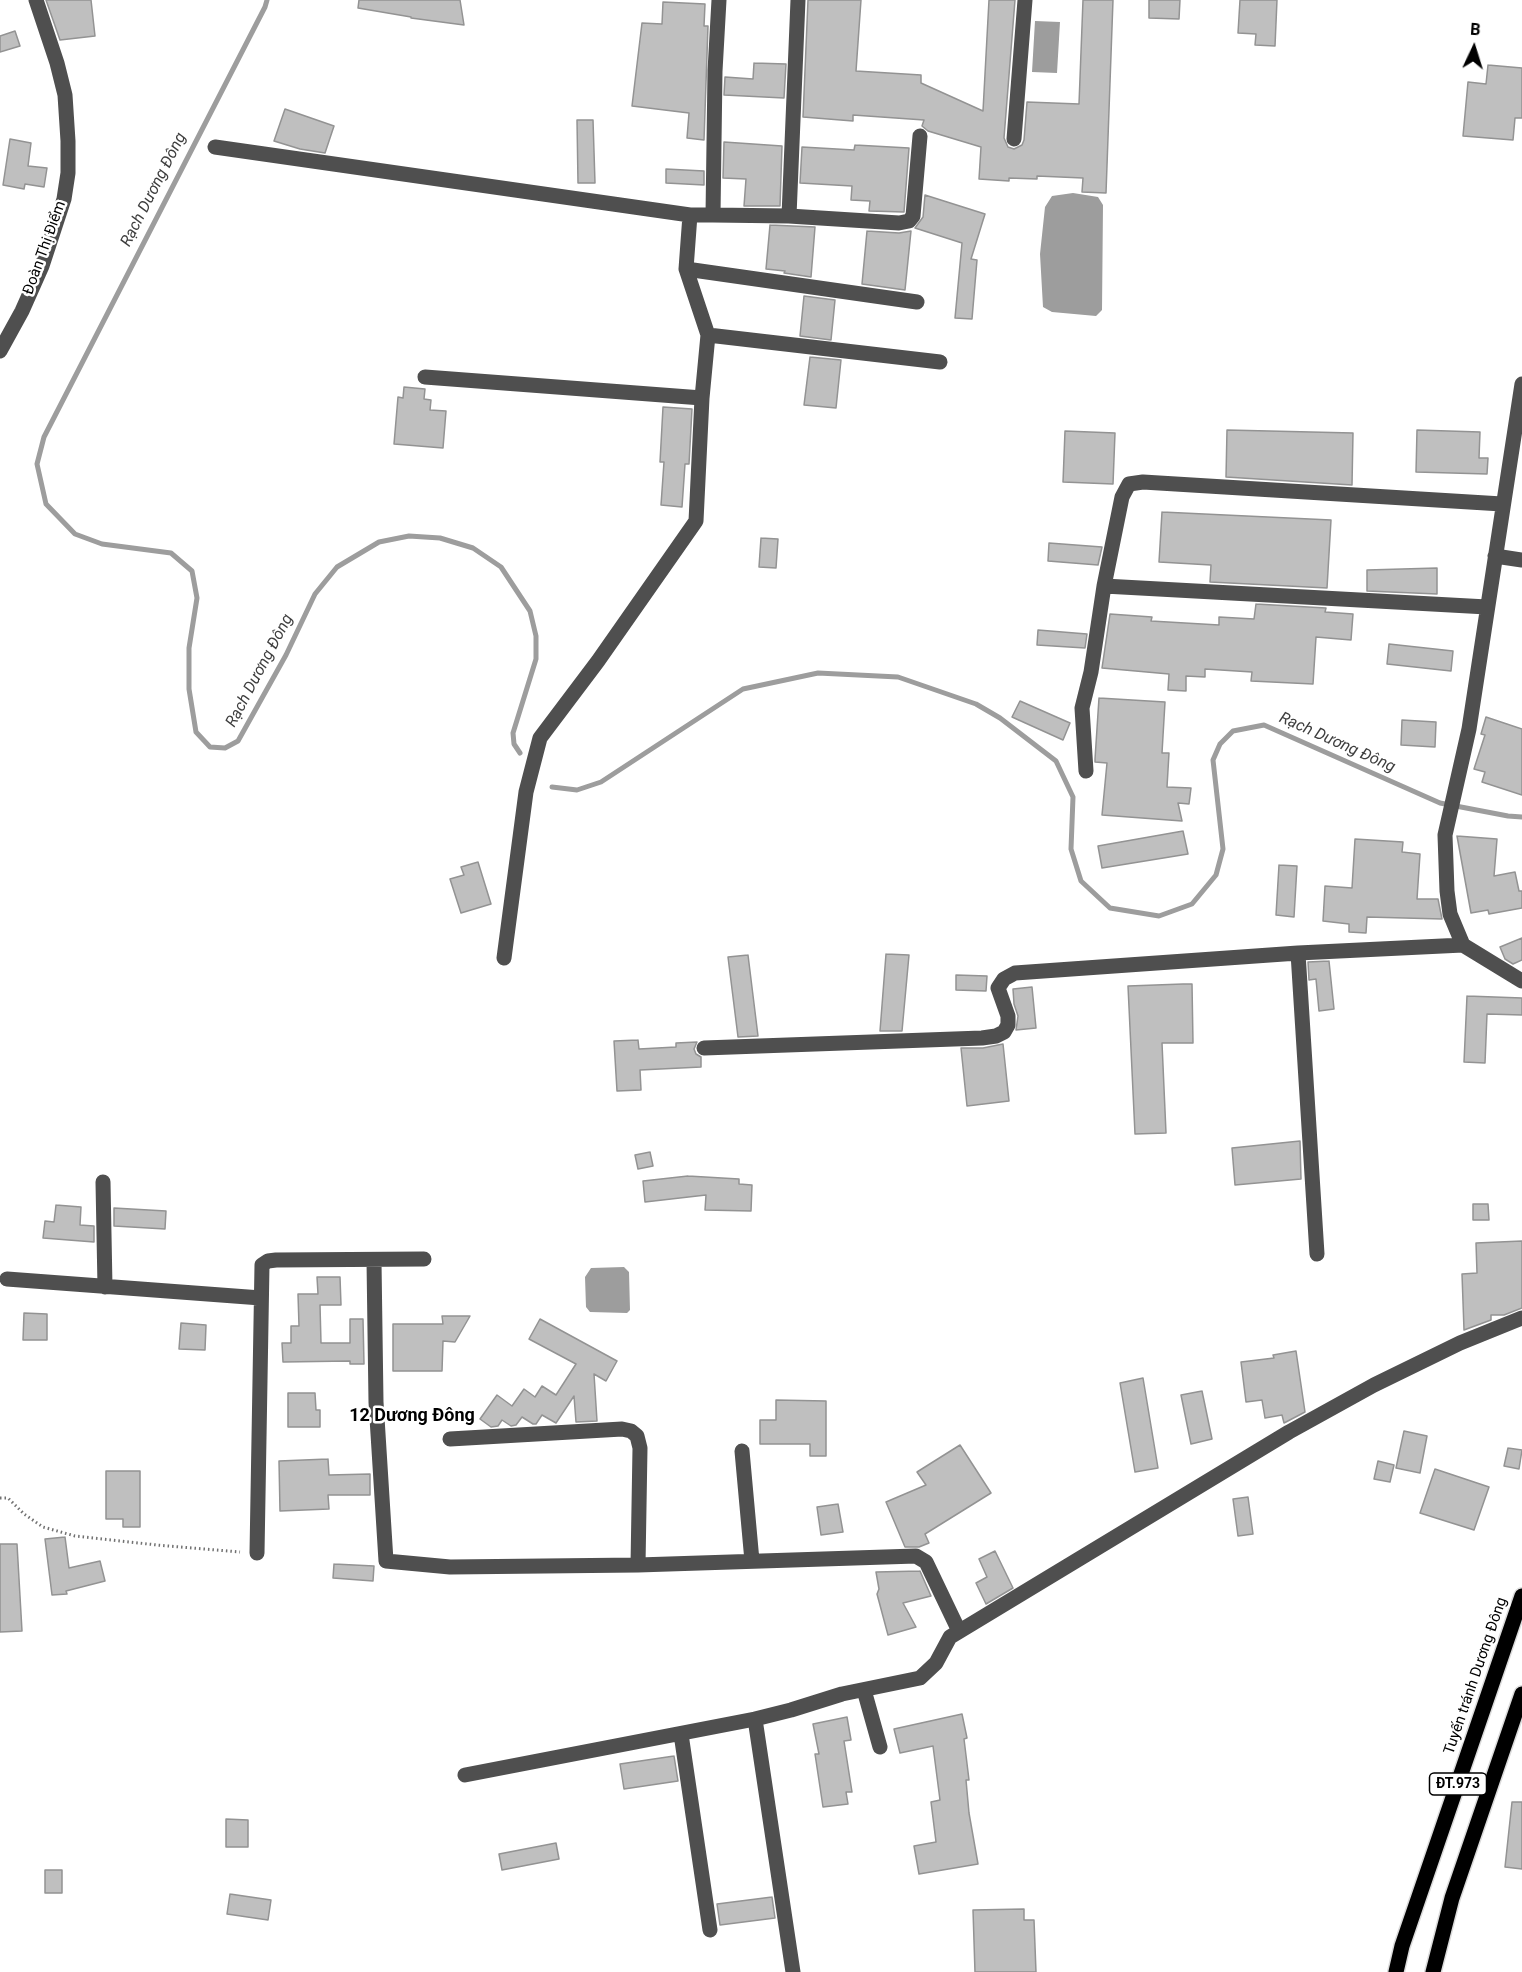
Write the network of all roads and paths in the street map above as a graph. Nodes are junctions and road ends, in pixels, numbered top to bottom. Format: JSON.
{"nodes":[{"id":1,"x":36,"y":0,"type":"edge"},
{"id":2,"x":719,"y":0,"type":"edge"},
{"id":3,"x":798,"y":0,"type":"edge"},
{"id":4,"x":1025,"y":0,"type":"edge"},
{"id":5,"x":920,"y":136,"type":"dead end"},
{"id":6,"x":1014,"y":139,"type":"dead end"},
{"id":7,"x":215,"y":147,"type":"dead end"},
{"id":8,"x":690,"y":215,"type":"junction"},
{"id":9,"x":713,"y":215,"type":"junction"},
{"id":10,"x":789,"y":216,"type":"junction"},
{"id":11,"x":686,"y":269,"type":"junction"},
{"id":12,"x":917,"y":302,"type":"dead end"},
{"id":13,"x":708,"y":335,"type":"junction"},
{"id":14,"x":0,"y":351,"type":"edge"},
{"id":15,"x":940,"y":362,"type":"dead end"},
{"id":16,"x":425,"y":377,"type":"dead end"},
{"id":17,"x":1522,"y":384,"type":"edge"},
{"id":18,"x":702,"y":398,"type":"junction"},
{"id":19,"x":1503,"y":504,"type":"junction"},
{"id":20,"x":1495,"y":556,"type":"junction"},
{"id":21,"x":1522,"y":560,"type":"edge"},
{"id":22,"x":1104,"y":586,"type":"junction"},
{"id":23,"x":1487,"y":607,"type":"junction"},
{"id":24,"x":1086,"y":771,"type":"dead end"},
{"id":25,"x":1462,"y":945,"type":"junction"},
{"id":26,"x":1298,"y":953,"type":"junction"},
{"id":27,"x":504,"y":958,"type":"dead end"},
{"id":28,"x":1522,"y":981,"type":"edge"},
{"id":29,"x":704,"y":1048,"type":"dead end"},
{"id":30,"x":103,"y":1182,"type":"dead end"},
{"id":31,"x":1317,"y":1254,"type":"dead end"},
{"id":32,"x":424,"y":1259,"type":"dead end"},
{"id":33,"x":374,"y":1261,"type":"junction"},
{"id":34,"x":7,"y":1279,"type":"dead end"},
{"id":35,"x":105,"y":1287,"type":"junction"},
{"id":36,"x":261,"y":1298,"type":"junction"},
{"id":37,"x":1522,"y":1318,"type":"edge"},
{"id":38,"x":450,"y":1439,"type":"dead end"},
{"id":39,"x":742,"y":1451,"type":"dead end"},
{"id":40,"x":0,"y":1498,"type":"edge"},
{"id":41,"x":257,"y":1553,"type":"joint"},
{"id":42,"x":753,"y":1561,"type":"junction"},
{"id":43,"x":638,"y":1565,"type":"junction"},
{"id":44,"x":1522,"y":1596,"type":"edge"},
{"id":45,"x":959,"y":1631,"type":"junction"},
{"id":46,"x":864,"y":1690,"type":"junction"},
{"id":47,"x":1522,"y":1694,"type":"edge"},
{"id":48,"x":755,"y":1719,"type":"junction"},
{"id":49,"x":681,"y":1734,"type":"junction"},
{"id":50,"x":880,"y":1747,"type":"dead end"},
{"id":51,"x":465,"y":1775,"type":"dead end"},
{"id":52,"x":710,"y":1930,"type":"dead end"},
{"id":53,"x":793,"y":1972,"type":"edge"},
{"id":54,"x":1396,"y":1972,"type":"edge"},
{"id":55,"x":1433,"y":1972,"type":"edge"}],
"edges":[{"from":1,"to":14,"type":"street","name":"Đoàn Thị Điểm"},
{"from":2,"to":9,"type":"street"},
{"from":3,"to":10,"type":"street"},
{"from":4,"to":6,"type":"street"},
{"from":5,"to":10,"type":"street"},
{"from":7,"to":8,"type":"street"},
{"from":8,"to":9,"type":"street"},
{"from":8,"to":11,"type":"street"},
{"from":9,"to":10,"type":"street"},
{"from":11,"to":12,"type":"street"},
{"from":11,"to":13,"type":"street"},
{"from":13,"to":15,"type":"street"},
{"from":13,"to":18,"type":"street"},
{"from":16,"to":18,"type":"street"},
{"from":17,"to":19,"type":"street"},
{"from":18,"to":27,"type":"street"},
{"from":19,"to":20,"type":"street"},
{"from":19,"to":22,"type":"street"},
{"from":20,"to":21,"type":"street"},
{"from":20,"to":23,"type":"street"},
{"from":22,"to":23,"type":"street"},
{"from":22,"to":24,"type":"street"},
{"from":23,"to":25,"type":"street"},
{"from":25,"to":26,"type":"street"},
{"from":25,"to":28,"type":"street"},
{"from":26,"to":29,"type":"street"},
{"from":26,"to":31,"type":"street"},
{"from":30,"to":35,"type":"street"},
{"from":32,"to":33,"type":"street"},
{"from":33,"to":36,"type":"street"},
{"from":33,"to":43,"type":"street"},
{"from":34,"to":35,"type":"street"},
{"from":35,"to":36,"type":"street"},
{"from":36,"to":41,"type":"street"},
{"from":37,"to":45,"type":"street"},
{"from":38,"to":43,"type":"street"},
{"from":39,"to":42,"type":"street"},
{"from":40,"to":41,"type":"path"},
{"from":42,"to":43,"type":"street"},
{"from":42,"to":45,"type":"street"},
{"from":44,"to":54,"type":"main road","name":"Tuyến tránh Dương Đông","number":"ĐT.973"},
{"from":45,"to":46,"type":"street"},
{"from":46,"to":48,"type":"street"},
{"from":46,"to":50,"type":"street"},
{"from":47,"to":55,"type":"main road","number":"ĐT.973"},
{"from":48,"to":49,"type":"street"},
{"from":48,"to":53,"type":"street"},
{"from":49,"to":51,"type":"street"},
{"from":49,"to":52,"type":"street"}]}
